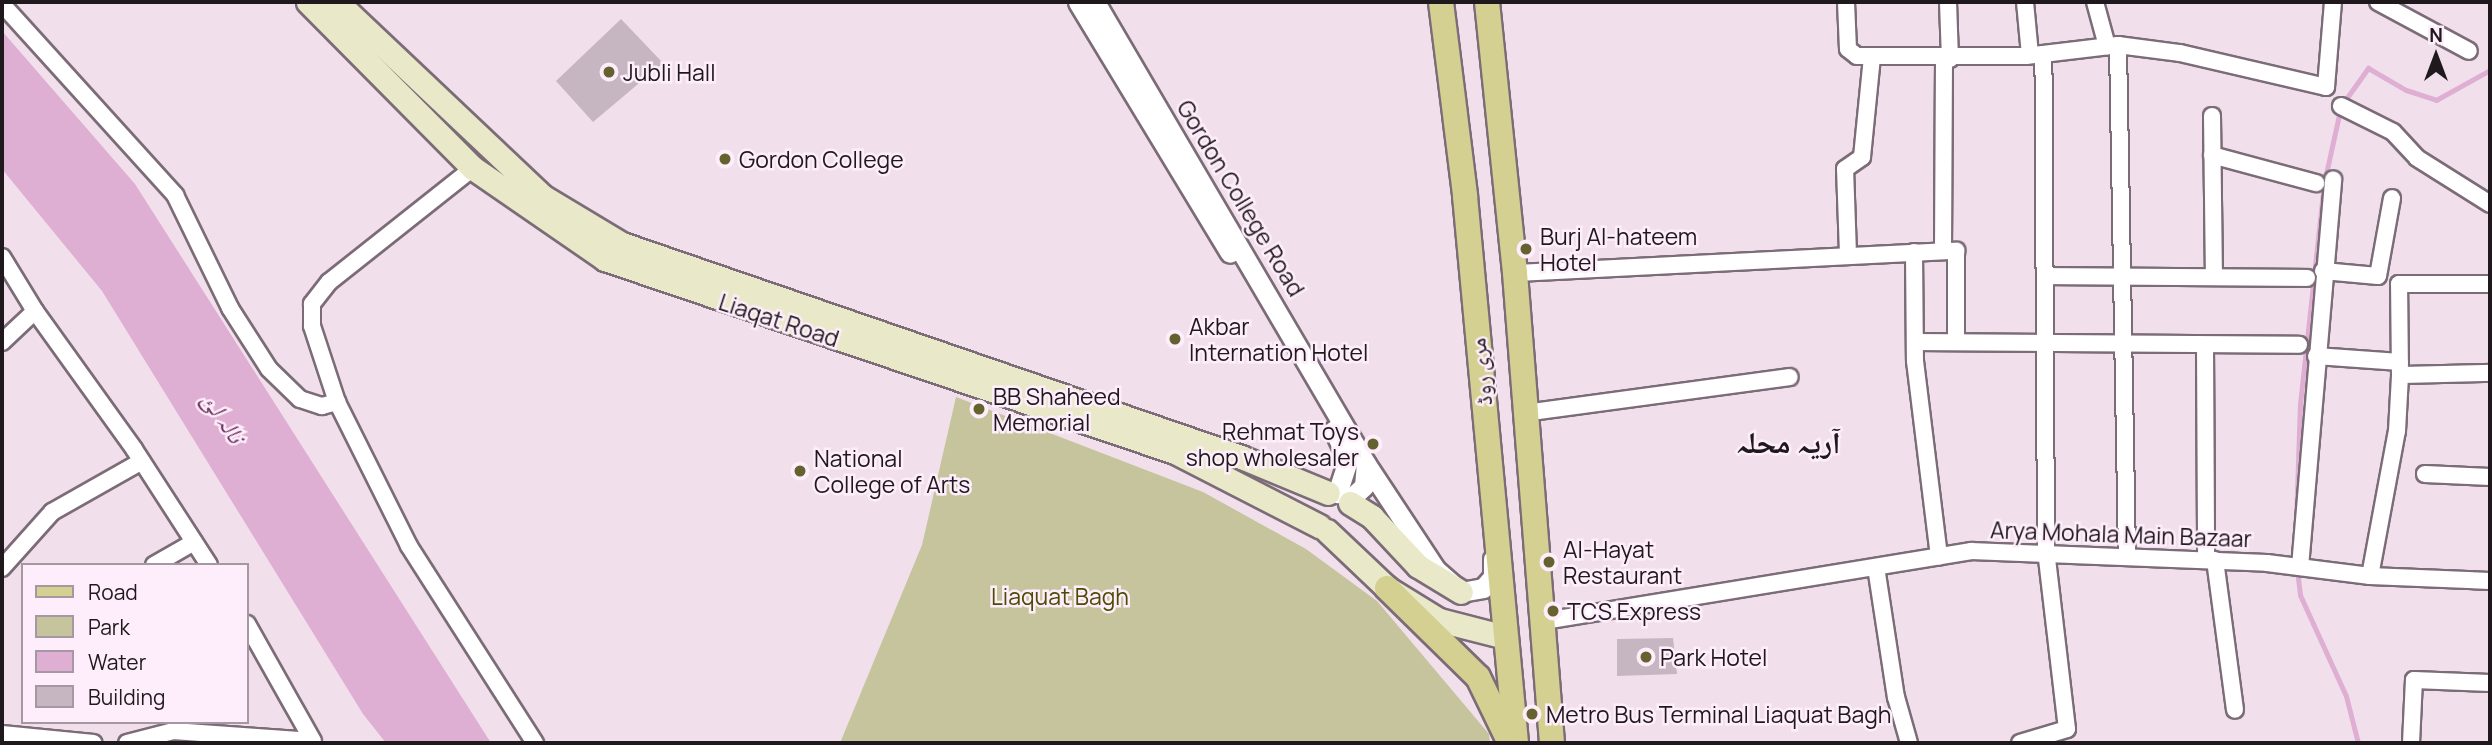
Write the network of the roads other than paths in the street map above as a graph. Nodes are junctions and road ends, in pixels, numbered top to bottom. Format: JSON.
{"nodes":[{"id":1,"x":308,"y":2,"type":"edge"},
{"id":2,"x":337,"y":2,"type":"edge"},
{"id":3,"x":1078,"y":2,"type":"edge"},
{"id":4,"x":1095,"y":2,"type":"edge"},
{"id":5,"x":1441,"y":2,"type":"edge"},
{"id":6,"x":1487,"y":2,"type":"edge"},
{"id":7,"x":1846,"y":2,"type":"edge"},
{"id":8,"x":1948,"y":2,"type":"edge"},
{"id":9,"x":2025,"y":2,"type":"edge"},
{"id":10,"x":2095,"y":2,"type":"edge"},
{"id":11,"x":2333,"y":2,"type":"edge"},
{"id":12,"x":2378,"y":2,"type":"edge"},
{"id":13,"x":2,"y":4,"type":"edge"},
{"id":14,"x":2398,"y":6,"type":"edge"},
{"id":15,"x":2112,"y":46,"type":"junction"},
{"id":16,"x":2469,"y":51,"type":"dead end"},
{"id":17,"x":2036,"y":55,"type":"junction"},
{"id":18,"x":1872,"y":56,"type":"junction"},
{"id":19,"x":1947,"y":59,"type":"junction"},
{"id":20,"x":2342,"y":106,"type":"dead end"},
{"id":21,"x":2211,"y":117,"type":"dead end"},
{"id":22,"x":2212,"y":155,"type":"junction"},
{"id":23,"x":473,"y":168,"type":"junction"},
{"id":24,"x":2333,"y":179,"type":"dead end"},
{"id":25,"x":2316,"y":183,"type":"dead end"},
{"id":26,"x":2392,"y":198,"type":"dead end"},
{"id":27,"x":2490,"y":204,"type":"edge"},
{"id":28,"x":1943,"y":251,"type":"junction"},
{"id":29,"x":1914,"y":252,"type":"junction"},
{"id":30,"x":1848,"y":254,"type":"junction"},
{"id":31,"x":2,"y":257,"type":"edge"},
{"id":32,"x":2323,"y":271,"type":"junction"},
{"id":33,"x":1515,"y":273,"type":"junction"},
{"id":34,"x":2046,"y":276,"type":"junction"},
{"id":35,"x":2120,"y":277,"type":"junction"},
{"id":36,"x":2214,"y":278,"type":"junction"},
{"id":37,"x":2307,"y":278,"type":"dead end"},
{"id":38,"x":2490,"y":284,"type":"edge"},
{"id":39,"x":35,"y":311,"type":"junction"},
{"id":40,"x":2,"y":342,"type":"edge"},
{"id":41,"x":1915,"y":342,"type":"junction"},
{"id":42,"x":1956,"y":342,"type":"junction"},
{"id":43,"x":2046,"y":344,"type":"junction"},
{"id":44,"x":2121,"y":345,"type":"junction"},
{"id":45,"x":2205,"y":345,"type":"junction"},
{"id":46,"x":2299,"y":345,"type":"dead end"},
{"id":47,"x":2316,"y":356,"type":"junction"},
{"id":48,"x":2400,"y":369,"type":"junction"},
{"id":49,"x":2490,"y":373,"type":"edge"},
{"id":50,"x":1790,"y":377,"type":"dead end"},
{"id":51,"x":337,"y":402,"type":"junction"},
{"id":52,"x":1524,"y":413,"type":"junction"},
{"id":53,"x":142,"y":461,"type":"junction"},
{"id":54,"x":1366,"y":464,"type":"junction"},
{"id":55,"x":2425,"y":474,"type":"dead end"},
{"id":56,"x":2490,"y":477,"type":"edge"},
{"id":57,"x":1492,"y":488,"type":"junction"},
{"id":58,"x":1341,"y":498,"type":"junction"},
{"id":59,"x":1323,"y":528,"type":"junction"},
{"id":60,"x":194,"y":542,"type":"junction"},
{"id":61,"x":2046,"y":551,"type":"junction"},
{"id":62,"x":2127,"y":555,"type":"junction"},
{"id":63,"x":1939,"y":557,"type":"junction"},
{"id":64,"x":2211,"y":560,"type":"junction"},
{"id":65,"x":157,"y":563,"type":"edge"},
{"id":66,"x":208,"y":563,"type":"edge"},
{"id":67,"x":2300,"y":567,"type":"junction"},
{"id":68,"x":2,"y":568,"type":"edge"},
{"id":69,"x":1876,"y":568,"type":"junction"},
{"id":70,"x":2370,"y":576,"type":"junction"},
{"id":71,"x":2490,"y":581,"type":"edge"},
{"id":72,"x":1387,"y":588,"type":"junction"},
{"id":73,"x":1461,"y":592,"type":"junction"},
{"id":74,"x":1545,"y":621,"type":"junction"},
{"id":75,"x":248,"y":626,"type":"edge"},
{"id":76,"x":1505,"y":637,"type":"junction"},
{"id":77,"x":2490,"y":683,"type":"edge"},
{"id":78,"x":2235,"y":710,"type":"dead end"},
{"id":79,"x":2,"y":734,"type":"edge"},
{"id":80,"x":51,"y":735,"type":"edge"},
{"id":81,"x":158,"y":739,"type":"edge"},
{"id":82,"x":94,"y":743,"type":"edge"},
{"id":83,"x":127,"y":743,"type":"edge"},
{"id":84,"x":535,"y":743,"type":"edge"},
{"id":85,"x":1509,"y":743,"type":"edge"},
{"id":86,"x":1516,"y":743,"type":"edge"},
{"id":87,"x":1552,"y":743,"type":"edge"},
{"id":88,"x":1909,"y":743,"type":"edge"},
{"id":89,"x":2020,"y":743,"type":"edge"},
{"id":90,"x":2411,"y":743,"type":"edge"}],
"edges":[{"from":1,"to":23,"type":"main road","name":"Liaqat Road"},
{"from":2,"to":58,"type":"main road","name":"Liaqat Road"},
{"from":3,"to":58,"type":"street","name":"Gordon College Road"},
{"from":4,"to":54,"type":"street","name":"Gordon College Road"},
{"from":5,"to":57,"type":"main road","name":"مری روڈ"},
{"from":6,"to":33,"type":"main road","name":"مری روڈ"},
{"from":7,"to":18,"type":"street"},
{"from":8,"to":19,"type":"street"},
{"from":9,"to":17,"type":"street"},
{"from":10,"to":15,"type":"street"},
{"from":11,"to":15,"type":"street"},
{"from":12,"to":14,"type":"street"},
{"from":13,"to":51,"type":"street"},
{"from":14,"to":16,"type":"street"},
{"from":15,"to":17,"type":"street"},
{"from":15,"to":35,"type":"street"},
{"from":17,"to":19,"type":"street"},
{"from":17,"to":34,"type":"street"},
{"from":18,"to":19,"type":"street"},
{"from":18,"to":30,"type":"street"},
{"from":19,"to":28,"type":"street"},
{"from":20,"to":27,"type":"street"},
{"from":21,"to":22,"type":"street"},
{"from":22,"to":25,"type":"street"},
{"from":22,"to":36,"type":"street"},
{"from":23,"to":51,"type":"street"},
{"from":23,"to":59,"type":"main road","name":"Liaqat Road"},
{"from":24,"to":32,"type":"street"},
{"from":26,"to":32,"type":"street"},
{"from":28,"to":29,"type":"street"},
{"from":28,"to":42,"type":"street"},
{"from":29,"to":30,"type":"street"},
{"from":29,"to":41,"type":"street"},
{"from":30,"to":33,"type":"street"},
{"from":31,"to":39,"type":"street"},
{"from":32,"to":47,"type":"street"},
{"from":33,"to":52,"type":"main road","name":"مری روڈ"},
{"from":34,"to":35,"type":"street"},
{"from":34,"to":43,"type":"street"},
{"from":35,"to":36,"type":"street"},
{"from":35,"to":44,"type":"street"},
{"from":36,"to":37,"type":"street"},
{"from":38,"to":48,"type":"street"},
{"from":39,"to":40,"type":"street"},
{"from":39,"to":53,"type":"street"},
{"from":41,"to":42,"type":"street"},
{"from":41,"to":63,"type":"street"},
{"from":42,"to":43,"type":"street"},
{"from":43,"to":44,"type":"street"},
{"from":43,"to":61,"type":"street"},
{"from":44,"to":45,"type":"street"},
{"from":44,"to":62,"type":"street"},
{"from":45,"to":46,"type":"street"},
{"from":45,"to":64,"type":"street"},
{"from":47,"to":48,"type":"street"},
{"from":47,"to":67,"type":"street"},
{"from":48,"to":49,"type":"street"},
{"from":48,"to":70,"type":"street"},
{"from":50,"to":52,"type":"street"},
{"from":51,"to":84,"type":"street"},
{"from":52,"to":74,"type":"main road","name":"مری روڈ"},
{"from":53,"to":60,"type":"street"},
{"from":53,"to":68,"type":"street"},
{"from":54,"to":58,"type":"street"},
{"from":54,"to":73,"type":"street","name":"Gordon College Road"},
{"from":55,"to":56,"type":"street"},
{"from":57,"to":73,"type":"street"},
{"from":57,"to":76,"type":"main road","name":"مری روڈ"},
{"from":58,"to":59,"type":"main road"},
{"from":58,"to":59,"type":"main road"},
{"from":58,"to":73,"type":"main road","name":"Liaqat Road"},
{"from":59,"to":72,"type":"main road","name":"Liaqat Road"},
{"from":60,"to":65,"type":"street"},
{"from":60,"to":66,"type":"street"},
{"from":61,"to":62,"type":"street","name":"Arya Mohala Main Bazaar"},
{"from":61,"to":63,"type":"street","name":"Arya Mohala Main Bazaar"},
{"from":61,"to":89,"type":"street"},
{"from":62,"to":64,"type":"street","name":"Arya Mohala Main Bazaar"},
{"from":63,"to":69,"type":"street","name":"Arya Mohala Main Bazaar"},
{"from":64,"to":67,"type":"street","name":"Arya Mohala Main Bazaar"},
{"from":64,"to":78,"type":"street"},
{"from":67,"to":70,"type":"street","name":"Arya Mohala Main Bazaar"},
{"from":69,"to":74,"type":"street","name":"Arya Mohala Main Bazaar"},
{"from":69,"to":88,"type":"street"},
{"from":70,"to":71,"type":"street","name":"Arya Mohala Main Bazaar"},
{"from":72,"to":76,"type":"main road","name":"Liaqat Road"},
{"from":72,"to":85,"type":"main road"},
{"from":74,"to":87,"type":"main road","name":"مری روڈ"},
{"from":75,"to":81,"type":"street"},
{"from":76,"to":86,"type":"main road","name":"مری روڈ"},
{"from":77,"to":90,"type":"street"},
{"from":79,"to":80,"type":"street"},
{"from":80,"to":82,"type":"street"},
{"from":81,"to":83,"type":"street"}]}
